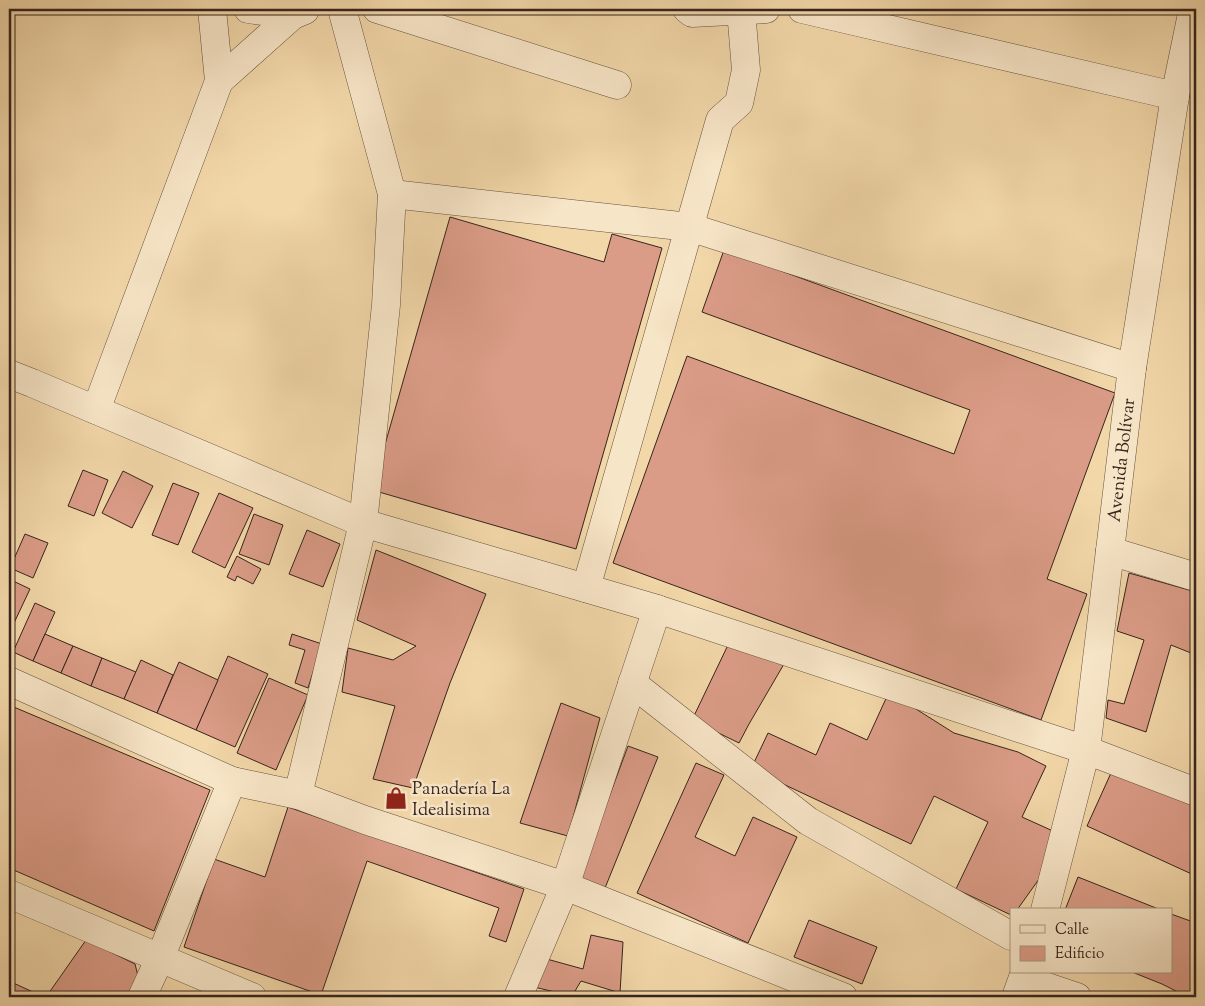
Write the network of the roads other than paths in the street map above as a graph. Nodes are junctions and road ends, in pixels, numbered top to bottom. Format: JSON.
{"nodes":[{"id":1,"x":212,"y":9,"type":"edge"},
{"id":2,"x":248,"y":9,"type":"edge"},
{"id":3,"x":342,"y":9,"type":"edge"},
{"id":4,"x":377,"y":9,"type":"edge"},
{"id":5,"x":686,"y":9,"type":"edge"},
{"id":6,"x":753,"y":9,"type":"edge"},
{"id":7,"x":802,"y":9,"type":"edge"},
{"id":8,"x":1193,"y":9,"type":"edge"},
{"id":9,"x":301,"y":12,"type":"edge"},
{"id":10,"x":219,"y":81,"type":"junction"},
{"id":11,"x":617,"y":85,"type":"dead end"},
{"id":12,"x":1175,"y":96,"type":"junction"},
{"id":13,"x":392,"y":194,"type":"junction"},
{"id":14,"x":689,"y":227,"type":"junction"},
{"id":15,"x":1132,"y":368,"type":"junction"},
{"id":16,"x":9,"y":374,"type":"edge"},
{"id":17,"x":96,"y":410,"type":"junction"},
{"id":18,"x":363,"y":523,"type":"junction"},
{"id":19,"x":1110,"y":551,"type":"junction"},
{"id":20,"x":1196,"y":577,"type":"edge"},
{"id":21,"x":586,"y":588,"type":"junction"},
{"id":22,"x":657,"y":608,"type":"junction"},
{"id":23,"x":9,"y":680,"type":"edge"},
{"id":24,"x":632,"y":682,"type":"junction"},
{"id":25,"x":1086,"y":750,"type":"junction"},
{"id":26,"x":232,"y":781,"type":"junction"},
{"id":27,"x":1196,"y":792,"type":"edge"},
{"id":28,"x":298,"y":796,"type":"junction"},
{"id":29,"x":565,"y":886,"type":"junction"},
{"id":30,"x":9,"y":894,"type":"edge"},
{"id":31,"x":1046,"y":908,"type":"edge"},
{"id":32,"x":1010,"y":935,"type":"edge"},
{"id":33,"x":160,"y":958,"type":"junction"},
{"id":34,"x":1022,"y":983,"type":"edge"},
{"id":35,"x":142,"y":997,"type":"edge"},
{"id":36,"x":252,"y":997,"type":"edge"},
{"id":37,"x":518,"y":997,"type":"edge"},
{"id":38,"x":842,"y":997,"type":"edge"},
{"id":39,"x":1077,"y":997,"type":"edge"}],
"edges":[{"from":1,"to":10,"type":"street"},
{"from":2,"to":9,"type":"street"},
{"from":3,"to":13,"type":"street"},
{"from":4,"to":11,"type":"street"},
{"from":5,"to":6,"type":"street"},
{"from":6,"to":14,"type":"street"},
{"from":7,"to":12,"type":"street"},
{"from":8,"to":12,"type":"street","name":"Avenida Bolívar"},
{"from":9,"to":10,"type":"street"},
{"from":10,"to":17,"type":"street"},
{"from":12,"to":15,"type":"street","name":"Avenida Bolívar"},
{"from":13,"to":14,"type":"street"},
{"from":13,"to":18,"type":"street"},
{"from":14,"to":15,"type":"street"},
{"from":14,"to":21,"type":"street"},
{"from":15,"to":19,"type":"street","name":"Avenida Bolívar"},
{"from":16,"to":17,"type":"street"},
{"from":17,"to":18,"type":"street"},
{"from":18,"to":21,"type":"street"},
{"from":18,"to":28,"type":"street"},
{"from":19,"to":20,"type":"street"},
{"from":19,"to":25,"type":"street","name":"Avenida Bolívar"},
{"from":21,"to":22,"type":"street"},
{"from":22,"to":24,"type":"street"},
{"from":22,"to":25,"type":"street"},
{"from":23,"to":26,"type":"street"},
{"from":24,"to":29,"type":"street"},
{"from":24,"to":32,"type":"street"},
{"from":25,"to":27,"type":"street"},
{"from":25,"to":31,"type":"street","name":"Avenida Bolívar"},
{"from":26,"to":28,"type":"street"},
{"from":26,"to":33,"type":"street"},
{"from":28,"to":29,"type":"street"},
{"from":29,"to":37,"type":"street"},
{"from":29,"to":38,"type":"street"},
{"from":30,"to":33,"type":"street"},
{"from":33,"to":35,"type":"street"},
{"from":33,"to":36,"type":"street"},
{"from":34,"to":39,"type":"street"}]}
